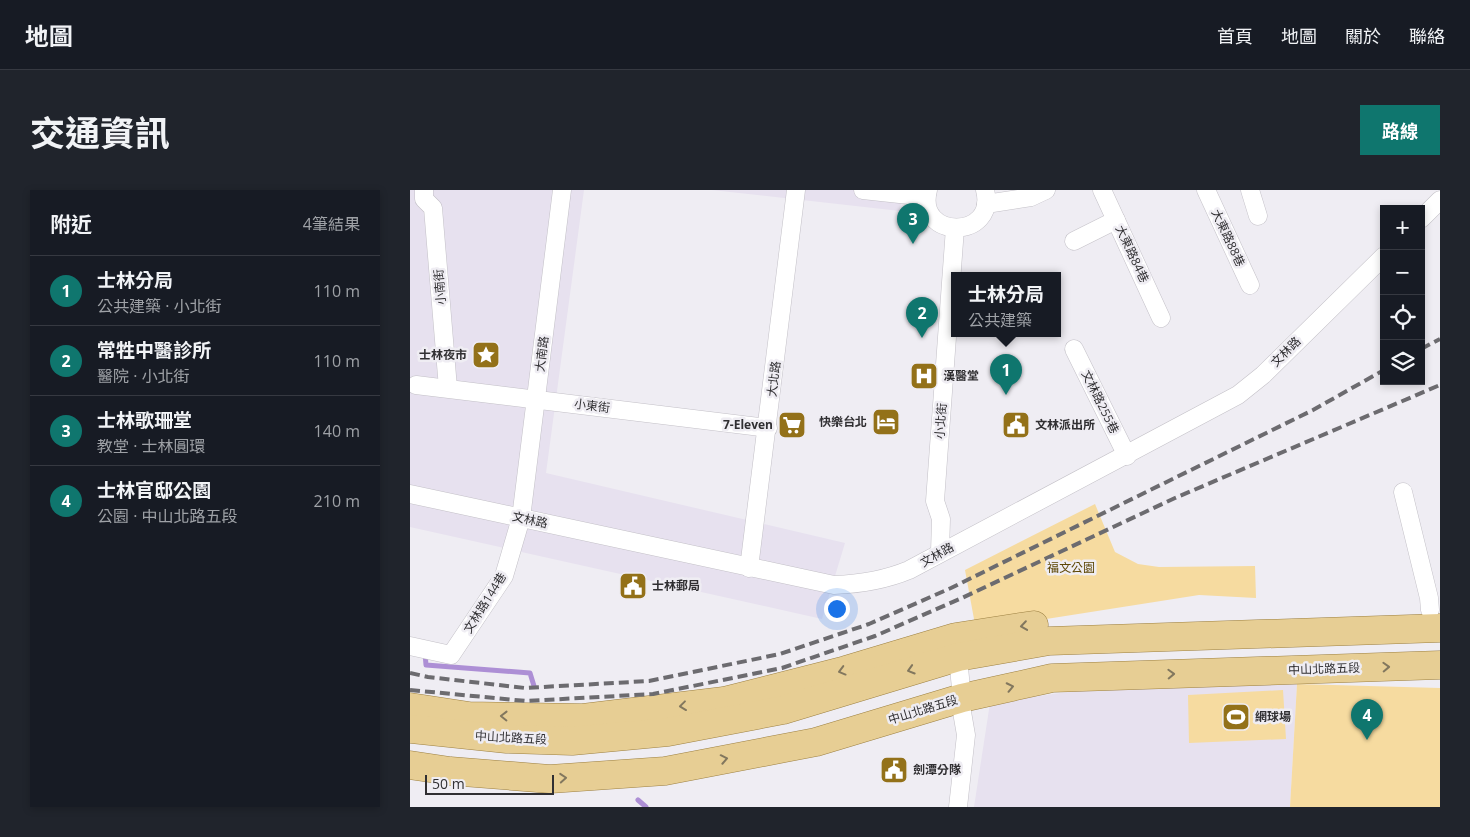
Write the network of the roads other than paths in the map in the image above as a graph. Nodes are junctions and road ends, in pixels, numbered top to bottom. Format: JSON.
{"nodes":[{"id":1,"x":424,"y":190,"type":"edge"},
{"id":2,"x":562,"y":190,"type":"edge"},
{"id":3,"x":796,"y":190,"type":"edge"},
{"id":4,"x":863,"y":190,"type":"edge"},
{"id":5,"x":1046,"y":190,"type":"edge"},
{"id":6,"x":1102,"y":190,"type":"edge"},
{"id":7,"x":1206,"y":190,"type":"edge"},
{"id":8,"x":1250,"y":190,"type":"edge"},
{"id":9,"x":928,"y":192,"type":"edge"},
{"id":10,"x":985,"y":197,"type":"edge"},
{"id":11,"x":1440,"y":200,"type":"edge"},
{"id":12,"x":1425,"y":215,"type":"edge"},
{"id":13,"x":1258,"y":216,"type":"dead end"},
{"id":14,"x":1116,"y":220,"type":"junction"},
{"id":15,"x":956,"y":228,"type":"junction"},
{"id":16,"x":1074,"y":241,"type":"dead end"},
{"id":17,"x":1380,"y":260,"type":"edge"},
{"id":18,"x":953,"y":272,"type":"edge"},
{"id":19,"x":1250,"y":285,"type":"dead end"},
{"id":20,"x":951,"y":293,"type":"edge"},
{"id":21,"x":1161,"y":318,"type":"dead end"},
{"id":22,"x":1074,"y":349,"type":"dead end"},
{"id":23,"x":416,"y":385,"type":"dead end"},
{"id":24,"x":448,"y":388,"type":"junction"},
{"id":25,"x":537,"y":399,"type":"junction"},
{"id":26,"x":768,"y":428,"type":"junction"},
{"id":27,"x":1127,"y":456,"type":"junction"},
{"id":28,"x":1403,"y":492,"type":"dead end"},
{"id":29,"x":410,"y":494,"type":"edge"},
{"id":30,"x":521,"y":518,"type":"junction"},
{"id":31,"x":940,"y":552,"type":"junction"},
{"id":32,"x":750,"y":568,"type":"junction"},
{"id":33,"x":1437,"y":616,"type":"edge"},
{"id":34,"x":1440,"y":645,"type":"edge"},
{"id":35,"x":410,"y":646,"type":"edge"},
{"id":36,"x":1440,"y":665,"type":"edge"},
{"id":37,"x":959,"y":667,"type":"junction"},
{"id":38,"x":410,"y":707,"type":"edge"},
{"id":39,"x":863,"y":726,"type":"junction"},
{"id":40,"x":410,"y":729,"type":"edge"},
{"id":41,"x":549,"y":729,"type":"junction"},
{"id":42,"x":410,"y":744,"type":"edge"},
{"id":43,"x":410,"y":765,"type":"edge"},
{"id":44,"x":958,"y":807,"type":"edge"}],
"edges":[{"from":1,"to":24,"type":"street","name":"小南街"},
{"from":2,"to":25,"type":"street","name":"大南路"},
{"from":3,"to":26,"type":"street","name":"大北路"},
{"from":4,"to":9,"type":"street"},
{"from":5,"to":10,"type":"street"},
{"from":6,"to":14,"type":"street","name":"大東路84巷"},
{"from":7,"to":19,"type":"street","name":"大東路88巷"},
{"from":8,"to":13,"type":"street"},
{"from":9,"to":15,"type":"street"},
{"from":10,"to":15,"type":"street"},
{"from":11,"to":12,"type":"street"},
{"from":14,"to":16,"type":"street"},
{"from":14,"to":21,"type":"street","name":"大東路84巷"},
{"from":15,"to":18,"type":"street","name":"小北街"},
{"from":17,"to":27,"type":"street","name":"文林路"},
{"from":20,"to":31,"type":"street","name":"小北街"},
{"from":22,"to":27,"type":"street","name":"文林路255巷"},
{"from":23,"to":24,"type":"street","name":"小東街"},
{"from":24,"to":25,"type":"street","name":"小東街"},
{"from":25,"to":26,"type":"street","name":"小東街"},
{"from":25,"to":30,"type":"street","name":"大南路"},
{"from":26,"to":32,"type":"street","name":"大北路"},
{"from":27,"to":31,"type":"street","name":"文林路"},
{"from":28,"to":33,"type":"street"},
{"from":29,"to":30,"type":"street","name":"文林路"},
{"from":30,"to":32,"type":"street","name":"文林路"},
{"from":30,"to":35,"type":"street","name":"文林路144巷"},
{"from":31,"to":32,"type":"street","name":"文林路"},
{"from":33,"to":37,"type":"main road","name":"中山北路五段","one_way":true},
{"from":34,"to":37,"type":"main road","name":"中山北路五段"},
{"from":37,"to":36,"type":"main road","name":"中山北路五段","one_way":true},
{"from":37,"to":39,"type":"main road","name":"中山北路五段"},
{"from":37,"to":41,"type":"main road","name":"中山北路五段","one_way":true},
{"from":37,"to":44,"type":"street"},
{"from":41,"to":38,"type":"main road","name":"中山北路五段","one_way":true},
{"from":39,"to":42,"type":"main road","name":"中山北路五段"},
{"from":43,"to":39,"type":"main road","name":"中山北路五段","one_way":true},
{"from":40,"to":41,"type":"main road","name":"中山北路五段"}]}
